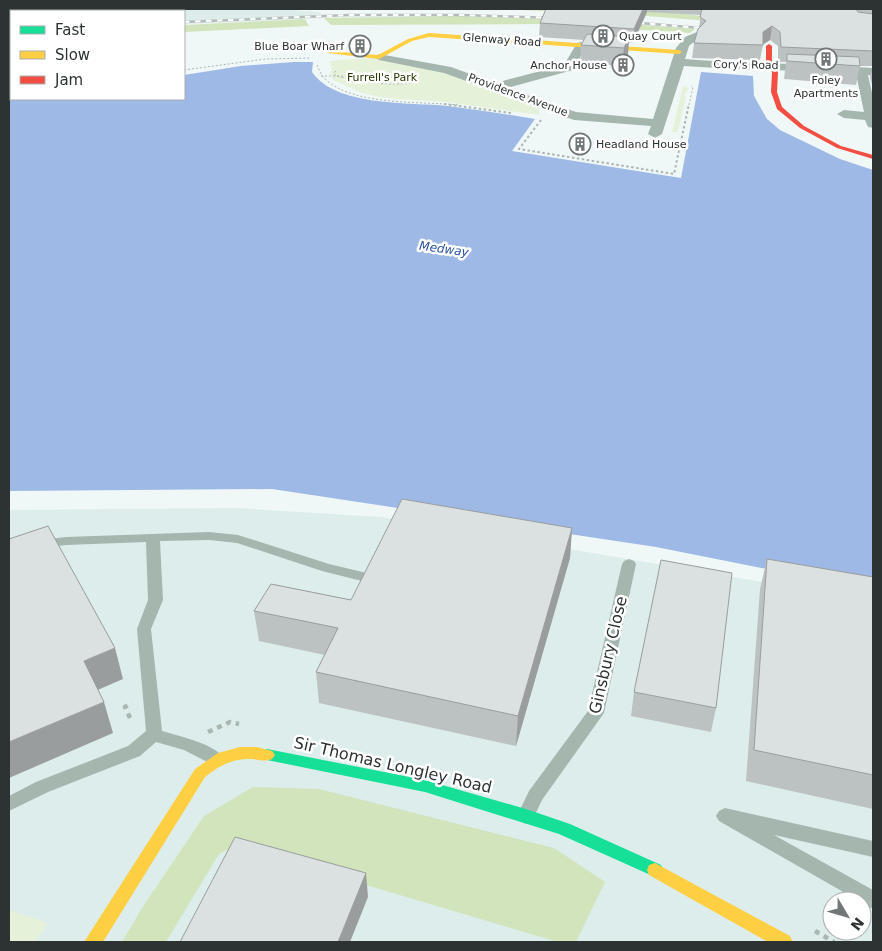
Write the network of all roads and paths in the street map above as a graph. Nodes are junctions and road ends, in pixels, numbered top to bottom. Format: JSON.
{"nodes":[{"id":1,"x":697,"y":35,"type":"edge"},
{"id":2,"x":581,"y":45,"type":"junction"},
{"id":3,"x":769,"y":46,"type":"edge"},
{"id":4,"x":330,"y":53,"type":"dead end"},
{"id":5,"x":379,"y":57,"type":"junction"},
{"id":6,"x":679,"y":57,"type":"junction"},
{"id":7,"x":772,"y":66,"type":"junction"},
{"id":8,"x":867,"y":71,"type":"edge"},
{"id":9,"x":321,"y":76,"type":"dead end"},
{"id":10,"x":360,"y":76,"type":"dead end"},
{"id":11,"x":495,"y":87,"type":"junction"},
{"id":12,"x":844,"y":114,"type":"dead end"},
{"id":13,"x":873,"y":120,"type":"edge"},
{"id":14,"x":873,"y":157,"type":"edge"},
{"id":15,"x":153,"y":537,"type":"junction"},
{"id":16,"x":9,"y":548,"type":"edge"},
{"id":17,"x":629,"y":564,"type":"dead end"},
{"id":18,"x":370,"y":578,"type":"edge"},
{"id":19,"x":153,"y":735,"type":"junction"},
{"id":20,"x":217,"y":760,"type":"junction"},
{"id":21,"x":9,"y":804,"type":"edge"},
{"id":22,"x":526,"y":816,"type":"junction"},
{"id":23,"x":873,"y":849,"type":"edge"},
{"id":24,"x":873,"y":900,"type":"edge"},
{"id":25,"x":93,"y":942,"type":"edge"},
{"id":26,"x":784,"y":942,"type":"edge"}],
"edges":[{"from":1,"to":6,"type":"street"},
{"from":2,"to":5,"type":"street","name":"Glenway Road"},
{"from":2,"to":6,"type":"street","name":"Glenway Road"},
{"from":2,"to":11,"type":"street"},
{"from":3,"to":7,"type":"street"},
{"from":4,"to":5,"type":"street"},
{"from":5,"to":11,"type":"street","name":"Providence Avenue"},
{"from":6,"to":7,"type":"street","name":"Cory's Road"},
{"from":6,"to":11,"type":"street","name":"Providence Avenue"},
{"from":7,"to":8,"type":"street","name":"Cory's Road"},
{"from":7,"to":14,"type":"street"},
{"from":8,"to":13,"type":"street"},
{"from":9,"to":10,"type":"path"},
{"from":12,"to":13,"type":"street"},
{"from":15,"to":16,"type":"lane"},
{"from":15,"to":18,"type":"lane"},
{"from":15,"to":19,"type":"lane"},
{"from":17,"to":22,"type":"lane","name":"Ginsbury Close"},
{"from":19,"to":20,"type":"lane"},
{"from":19,"to":21,"type":"lane"},
{"from":20,"to":22,"type":"street","name":"Sir Thomas Longley Road"},
{"from":20,"to":25,"type":"street","name":"Sir Thomas Longley Road"},
{"from":22,"to":26,"type":"street","name":"Sir Thomas Longley Road"},
{"from":23,"to":24,"type":"lane"}]}
